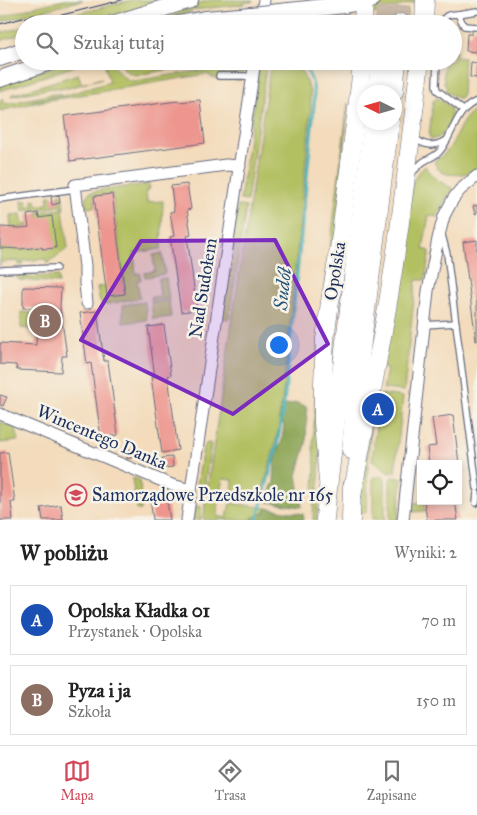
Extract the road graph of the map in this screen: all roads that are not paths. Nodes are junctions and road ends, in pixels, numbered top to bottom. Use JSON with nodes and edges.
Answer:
{"nodes":[{"id":1,"x":190,"y":0,"type":"edge"},
{"id":2,"x":264,"y":0,"type":"edge"},
{"id":3,"x":425,"y":0,"type":"edge"},
{"id":4,"x":366,"y":1,"type":"edge"},
{"id":5,"x":477,"y":11,"type":"edge"},
{"id":6,"x":458,"y":14,"type":"joint"},
{"id":7,"x":141,"y":15,"type":"edge"},
{"id":8,"x":258,"y":15,"type":"edge"},
{"id":9,"x":277,"y":15,"type":"edge"},
{"id":10,"x":364,"y":15,"type":"edge"},
{"id":11,"x":424,"y":15,"type":"edge"},
{"id":12,"x":447,"y":15,"type":"edge"},
{"id":13,"x":462,"y":22,"type":"edge"},
{"id":14,"x":477,"y":27,"type":"edge"},
{"id":15,"x":15,"y":53,"type":"edge"},
{"id":16,"x":0,"y":58,"type":"edge"},
{"id":17,"x":26,"y":70,"type":"edge"},
{"id":18,"x":254,"y":70,"type":"edge"},
{"id":19,"x":361,"y":70,"type":"edge"},
{"id":20,"x":379,"y":70,"type":"edge"},
{"id":21,"x":396,"y":70,"type":"edge"},
{"id":22,"x":419,"y":70,"type":"edge"},
{"id":23,"x":437,"y":70,"type":"edge"},
{"id":24,"x":219,"y":76,"type":"dead end"},
{"id":25,"x":253,"y":77,"type":"junction"},
{"id":26,"x":0,"y":79,"type":"edge"},
{"id":27,"x":378,"y":85,"type":"edge"},
{"id":28,"x":395,"y":85,"type":"edge"},
{"id":29,"x":477,"y":100,"type":"edge"},
{"id":30,"x":463,"y":110,"type":"junction"},
{"id":31,"x":372,"y":130,"type":"edge"},
{"id":32,"x":389,"y":130,"type":"edge"},
{"id":33,"x":412,"y":130,"type":"junction"},
{"id":34,"x":447,"y":140,"type":"junction"},
{"id":35,"x":240,"y":166,"type":"junction"},
{"id":36,"x":477,"y":176,"type":"edge"},
{"id":37,"x":75,"y":189,"type":"junction"},
{"id":38,"x":403,"y":194,"type":"junction"},
{"id":39,"x":0,"y":199,"type":"edge"},
{"id":40,"x":440,"y":229,"type":"junction"},
{"id":41,"x":56,"y":268,"type":"dead end"},
{"id":42,"x":0,"y":270,"type":"edge"},
{"id":43,"x":86,"y":303,"type":"dead end"},
{"id":44,"x":456,"y":323,"type":"junction"},
{"id":45,"x":424,"y":325,"type":"junction"},
{"id":46,"x":0,"y":414,"type":"edge"},
{"id":47,"x":328,"y":481,"type":"junction"},
{"id":48,"x":477,"y":488,"type":"edge"},
{"id":49,"x":191,"y":490,"type":"junction"},
{"id":50,"x":477,"y":493,"type":"edge"},
{"id":51,"x":352,"y":497,"type":"junction"},
{"id":52,"x":476,"y":503,"type":"dead end"},
{"id":53,"x":187,"y":520,"type":"edge"},
{"id":54,"x":325,"y":520,"type":"edge"},
{"id":55,"x":351,"y":520,"type":"edge"},
{"id":56,"x":403,"y":520,"type":"edge"}],
"edges":[{"from":1,"to":7,"type":"main road"},
{"from":2,"to":8,"type":"street"},
{"from":3,"to":11,"type":"main road"},
{"from":4,"to":9,"type":"main road","bridge":true},
{"from":4,"to":10,"type":"main road"},
{"from":5,"to":6,"type":"lane"},
{"from":6,"to":12,"type":"lane"},
{"from":13,"to":14,"type":"lane"},
{"from":15,"to":16,"type":"main road"},
{"from":17,"to":26,"type":"main road"},
{"from":18,"to":25,"type":"street","name":"Nad Sudołem"},
{"from":19,"to":47,"type":"main road","name":"Opolska"},
{"from":20,"to":27,"type":"main road"},
{"from":21,"to":28,"type":"main road"},
{"from":22,"to":33,"type":"main road"},
{"from":23,"to":30,"type":"lane"},
{"from":24,"to":25,"type":"lane"},
{"from":25,"to":35,"type":"street","name":"Nad Sudołem"},
{"from":29,"to":30,"type":"lane"},
{"from":30,"to":34,"type":"lane"},
{"from":31,"to":47,"type":"main road","name":"Opolska"},
{"from":32,"to":51,"type":"main road","name":"Opolska"},
{"from":33,"to":34,"type":"lane"},
{"from":33,"to":38,"type":"main road"},
{"from":34,"to":38,"type":"lane"},
{"from":35,"to":37,"type":"street"},
{"from":35,"to":49,"type":"street","name":"Nad Sudołem"},
{"from":36,"to":40,"type":"street"},
{"from":37,"to":39,"type":"lane"},
{"from":37,"to":43,"type":"street"},
{"from":38,"to":51,"type":"main road"},
{"from":40,"to":44,"type":"lane"},
{"from":40,"to":45,"type":"street"},
{"from":41,"to":42,"type":"lane"},
{"from":44,"to":45,"type":"lane"},
{"from":44,"to":48,"type":"lane"},
{"from":45,"to":56,"type":"street"},
{"from":46,"to":49,"type":"street","name":"Wincentego Danka"},
{"from":47,"to":54,"type":"main road","name":"Opolska"},
{"from":49,"to":53,"type":"street","name":"Nad Sudołem"},
{"from":50,"to":52,"type":"lane"},
{"from":51,"to":55,"type":"main road","name":"Opolska"}]}
